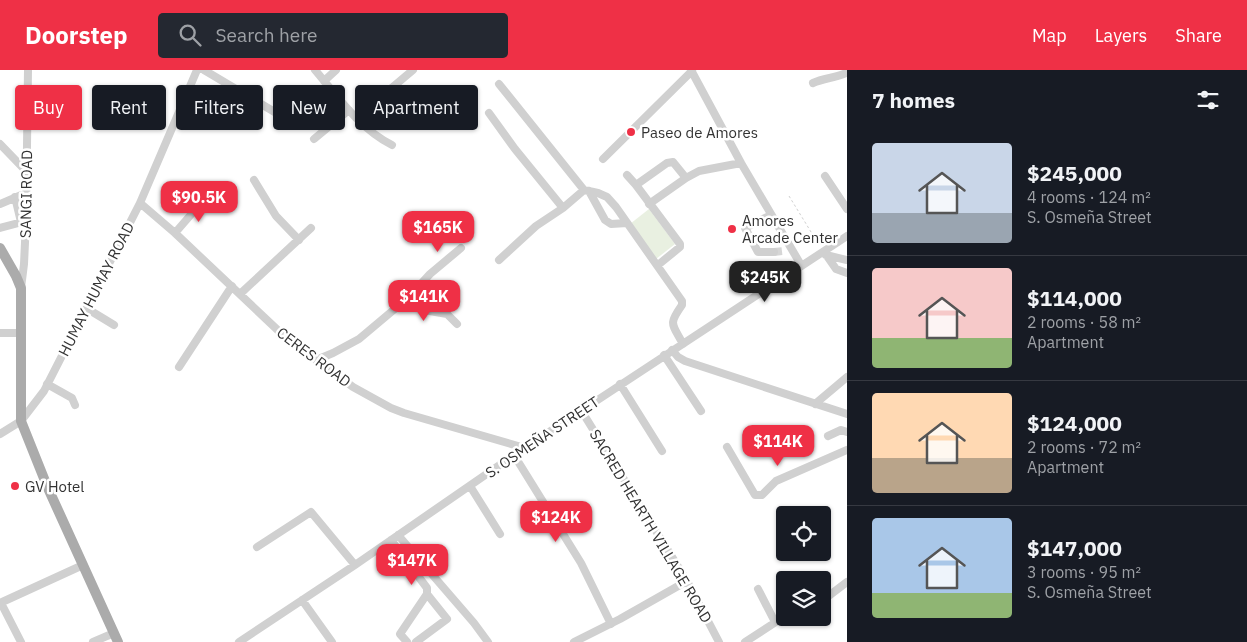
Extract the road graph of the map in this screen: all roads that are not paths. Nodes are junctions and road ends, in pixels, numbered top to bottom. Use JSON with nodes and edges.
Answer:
{"nodes":[{"id":1,"x":28,"y":70,"type":"edge"},
{"id":2,"x":197,"y":70,"type":"edge"},
{"id":3,"x":204,"y":70,"type":"edge"},
{"id":4,"x":314,"y":70,"type":"edge"},
{"id":5,"x":336,"y":70,"type":"edge"},
{"id":6,"x":414,"y":70,"type":"edge"},
{"id":7,"x":691,"y":70,"type":"edge"},
{"id":8,"x":846,"y":73,"type":"edge"},
{"id":9,"x":324,"y":81,"type":"junction"},
{"id":10,"x":813,"y":82,"type":"dead end"},
{"id":11,"x":498,"y":84,"type":"dead end"},
{"id":12,"x":396,"y":85,"type":"edge"},
{"id":13,"x":349,"y":110,"type":"junction"},
{"id":14,"x":273,"y":111,"type":"edge"},
{"id":15,"x":489,"y":113,"type":"dead end"},
{"id":16,"x":355,"y":117,"type":"edge"},
{"id":17,"x":369,"y":130,"type":"edge"},
{"id":18,"x":314,"y":139,"type":"dead end"},
{"id":19,"x":0,"y":144,"type":"edge"},
{"id":20,"x":392,"y":145,"type":"dead end"},
{"id":21,"x":604,"y":159,"type":"dead end"},
{"id":22,"x":741,"y":162,"type":"junction"},
{"id":23,"x":26,"y":171,"type":"junction"},
{"id":24,"x":627,"y":175,"type":"dead end"},
{"id":25,"x":825,"y":176,"type":"dead end"},
{"id":26,"x":686,"y":178,"type":"junction"},
{"id":27,"x":254,"y":180,"type":"dead end"},
{"id":28,"x":636,"y":185,"type":"junction"},
{"id":29,"x":587,"y":190,"type":"junction"},
{"id":30,"x":26,"y":193,"type":"junction"},
{"id":31,"x":15,"y":198,"type":"junction"},
{"id":32,"x":140,"y":203,"type":"junction"},
{"id":33,"x":201,"y":203,"type":"dead end"},
{"id":34,"x":0,"y":204,"type":"edge"},
{"id":35,"x":650,"y":204,"type":"junction"},
{"id":36,"x":563,"y":208,"type":"junction"},
{"id":37,"x":847,"y":209,"type":"edge"},
{"id":38,"x":771,"y":214,"type":"junction"},
{"id":39,"x":23,"y":222,"type":"junction"},
{"id":40,"x":627,"y":223,"type":"junction"},
{"id":41,"x":0,"y":228,"type":"edge"},
{"id":42,"x":311,"y":228,"type":"dead end"},
{"id":43,"x":175,"y":233,"type":"junction"},
{"id":44,"x":847,"y":236,"type":"edge"},
{"id":45,"x":299,"y":240,"type":"junction"},
{"id":46,"x":0,"y":248,"type":"edge"},
{"id":47,"x":461,"y":248,"type":"dead end"},
{"id":48,"x":774,"y":252,"type":"tunnel mouth"},
{"id":49,"x":825,"y":254,"type":"junction"},
{"id":50,"x":498,"y":260,"type":"dead end"},
{"id":51,"x":847,"y":260,"type":"edge"},
{"id":52,"x":658,"y":265,"type":"junction"},
{"id":53,"x":801,"y":265,"type":"junction"},
{"id":54,"x":847,"y":273,"type":"edge"},
{"id":55,"x":232,"y":286,"type":"junction"},
{"id":56,"x":21,"y":288,"type":"junction"},
{"id":57,"x":240,"y":294,"type":"junction"},
{"id":58,"x":409,"y":296,"type":"junction"},
{"id":59,"x":86,"y":308,"type":"junction"},
{"id":60,"x":457,"y":324,"type":"dead end"},
{"id":61,"x":114,"y":325,"type":"dead end"},
{"id":62,"x":0,"y":333,"type":"edge"},
{"id":63,"x":22,"y":333,"type":"junction"},
{"id":64,"x":683,"y":344,"type":"junction"},
{"id":65,"x":672,"y":350,"type":"junction"},
{"id":66,"x":664,"y":356,"type":"junction"},
{"id":67,"x":316,"y":360,"type":"junction"},
{"id":68,"x":179,"y":367,"type":"dead end"},
{"id":69,"x":847,"y":376,"type":"edge"},
{"id":70,"x":47,"y":384,"type":"junction"},
{"id":71,"x":620,"y":384,"type":"junction"},
{"id":72,"x":75,"y":404,"type":"dead end"},
{"id":73,"x":815,"y":404,"type":"junction"},
{"id":74,"x":581,"y":410,"type":"junction"},
{"id":75,"x":701,"y":411,"type":"dead end"},
{"id":76,"x":847,"y":414,"type":"edge"},
{"id":77,"x":21,"y":421,"type":"junction"},
{"id":78,"x":847,"y":432,"type":"edge"},
{"id":79,"x":0,"y":434,"type":"edge"},
{"id":80,"x":828,"y":436,"type":"dead end"},
{"id":81,"x":727,"y":447,"type":"dead end"},
{"id":82,"x":525,"y":448,"type":"junction"},
{"id":83,"x":847,"y":450,"type":"edge"},
{"id":84,"x":662,"y":451,"type":"dead end"},
{"id":85,"x":514,"y":455,"type":"junction"},
{"id":86,"x":470,"y":486,"type":"junction"},
{"id":87,"x":500,"y":534,"type":"dead end"},
{"id":88,"x":398,"y":535,"type":"junction"},
{"id":89,"x":391,"y":540,"type":"junction"},
{"id":90,"x":256,"y":547,"type":"dead end"},
{"id":91,"x":83,"y":565,"type":"junction"},
{"id":92,"x":355,"y":565,"type":"junction"},
{"id":93,"x":687,"y":581,"type":"junction"},
{"id":94,"x":847,"y":582,"type":"edge"},
{"id":95,"x":758,"y":589,"type":"dead end"},
{"id":96,"x":426,"y":594,"type":"junction"},
{"id":97,"x":831,"y":594,"type":"edge"},
{"id":98,"x":302,"y":600,"type":"junction"},
{"id":99,"x":0,"y":603,"type":"edge"},
{"id":100,"x":775,"y":622,"type":"joint"},
{"id":101,"x":611,"y":624,"type":"junction"},
{"id":102,"x":251,"y":634,"type":"junction"},
{"id":103,"x":116,"y":638,"type":"edge"},
{"id":104,"x":21,"y":642,"type":"edge"},
{"id":105,"x":93,"y":642,"type":"edge"},
{"id":106,"x":239,"y":642,"type":"edge"},
{"id":107,"x":256,"y":642,"type":"edge"},
{"id":108,"x":332,"y":642,"type":"edge"},
{"id":109,"x":407,"y":642,"type":"edge"},
{"id":110,"x":416,"y":642,"type":"edge"},
{"id":111,"x":488,"y":642,"type":"edge"},
{"id":112,"x":574,"y":642,"type":"edge"},
{"id":113,"x":719,"y":642,"type":"edge"},
{"id":114,"x":745,"y":642,"type":"edge"}],
"edges":[{"from":1,"to":23,"type":"street","name":"SANGI ROAD"},
{"from":2,"to":32,"type":"street","name":"HUMAY HUMAY ROAD"},
{"from":3,"to":14,"type":"street"},
{"from":4,"to":9,"type":"street"},
{"from":5,"to":9,"type":"street"},
{"from":6,"to":12,"type":"street"},
{"from":7,"to":21,"type":"street"},
{"from":7,"to":22,"type":"street"},
{"from":8,"to":10,"type":"street"},
{"from":9,"to":13,"type":"street"},
{"from":11,"to":29,"type":"street"},
{"from":13,"to":16,"type":"street"},
{"from":13,"to":18,"type":"street"},
{"from":15,"to":36,"type":"street"},
{"from":17,"to":20,"type":"street"},
{"from":19,"to":23,"type":"street"},
{"from":22,"to":26,"type":"street"},
{"from":22,"to":38,"type":"street"},
{"from":23,"to":30,"type":"street","name":"SANGI ROAD"},
{"from":24,"to":28,"type":"street"},
{"from":25,"to":37,"type":"street"},
{"from":26,"to":28,"type":"street"},
{"from":26,"to":35,"type":"street"},
{"from":27,"to":45,"type":"street"},
{"from":28,"to":35,"type":"street"},
{"from":29,"to":36,"type":"street"},
{"from":29,"to":40,"type":"street"},
{"from":29,"to":40,"type":"street"},
{"from":30,"to":31,"type":"street"},
{"from":30,"to":39,"type":"street","name":"SANGI ROAD"},
{"from":31,"to":34,"type":"street"},
{"from":31,"to":39,"type":"street"},
{"from":32,"to":43,"type":"street","name":"CERES ROAD"},
{"from":32,"to":59,"type":"street","name":"HUMAY HUMAY ROAD"},
{"from":33,"to":43,"type":"street"},
{"from":35,"to":52,"type":"street"},
{"from":36,"to":50,"type":"street"},
{"from":38,"to":48,"type":"street"},
{"from":38,"to":53,"type":"street"},
{"from":39,"to":41,"type":"street"},
{"from":39,"to":56,"type":"street","name":"SANGI ROAD"},
{"from":40,"to":52,"type":"street"},
{"from":42,"to":45,"type":"street"},
{"from":43,"to":55,"type":"street","name":"CERES ROAD"},
{"from":44,"to":49,"type":"street","name":"S. OSMEÑA STREET"},
{"from":45,"to":57,"type":"street"},
{"from":46,"to":56,"type":"main road"},
{"from":47,"to":58,"type":"street"},
{"from":49,"to":51,"type":"street"},
{"from":49,"to":53,"type":"street","name":"S. OSMEÑA STREET"},
{"from":49,"to":54,"type":"street"},
{"from":52,"to":64,"type":"street"},
{"from":53,"to":64,"type":"street","name":"S. OSMEÑA STREET"},
{"from":55,"to":57,"type":"street","name":"CERES ROAD"},
{"from":55,"to":68,"type":"street"},
{"from":56,"to":63,"type":"main road"},
{"from":57,"to":67,"type":"street","name":"CERES ROAD"},
{"from":58,"to":60,"type":"street"},
{"from":58,"to":67,"type":"street"},
{"from":59,"to":61,"type":"street"},
{"from":59,"to":70,"type":"street","name":"HUMAY HUMAY ROAD"},
{"from":62,"to":63,"type":"street"},
{"from":63,"to":77,"type":"main road"},
{"from":64,"to":65,"type":"street","name":"S. OSMEÑA STREET"},
{"from":65,"to":66,"type":"street","name":"S. OSMEÑA STREET"},
{"from":65,"to":73,"type":"street"},
{"from":66,"to":71,"type":"street","name":"S. OSMEÑA STREET"},
{"from":66,"to":75,"type":"street"},
{"from":67,"to":82,"type":"street","name":"CERES ROAD"},
{"from":69,"to":73,"type":"street"},
{"from":70,"to":72,"type":"street"},
{"from":70,"to":77,"type":"street","name":"HUMAY HUMAY ROAD"},
{"from":71,"to":74,"type":"street","name":"S. OSMEÑA STREET"},
{"from":71,"to":84,"type":"street"},
{"from":73,"to":76,"type":"street"},
{"from":74,"to":82,"type":"street","name":"S. OSMEÑA STREET"},
{"from":74,"to":93,"type":"street","name":"SACRED HEARTH VILLAGE ROAD"},
{"from":77,"to":79,"type":"street","name":"HUMAY HUMAY ROAD"},
{"from":77,"to":91,"type":"main road"},
{"from":78,"to":80,"type":"street"},
{"from":81,"to":83,"type":"street"},
{"from":82,"to":85,"type":"street","name":"S. OSMEÑA STREET"},
{"from":85,"to":86,"type":"street","name":"S. OSMEÑA STREET"},
{"from":85,"to":101,"type":"street"},
{"from":86,"to":87,"type":"street"},
{"from":86,"to":88,"type":"street","name":"S. OSMEÑA STREET"},
{"from":88,"to":89,"type":"street","name":"S. OSMEÑA STREET"},
{"from":88,"to":111,"type":"street"},
{"from":89,"to":92,"type":"street","name":"S. OSMEÑA STREET"},
{"from":89,"to":96,"type":"street"},
{"from":90,"to":92,"type":"street"},
{"from":91,"to":99,"type":"street"},
{"from":91,"to":103,"type":"main road"},
{"from":92,"to":98,"type":"street","name":"S. OSMEÑA STREET"},
{"from":93,"to":101,"type":"street"},
{"from":93,"to":113,"type":"street","name":"SACRED HEARTH VILLAGE ROAD"},
{"from":94,"to":97,"type":"street"},
{"from":95,"to":100,"type":"street"},
{"from":96,"to":109,"type":"street"},
{"from":96,"to":110,"type":"street"},
{"from":98,"to":102,"type":"street","name":"S. OSMEÑA STREET"},
{"from":98,"to":108,"type":"street"},
{"from":99,"to":104,"type":"street"},
{"from":100,"to":114,"type":"street"},
{"from":101,"to":112,"type":"street"},
{"from":102,"to":106,"type":"street","name":"S. OSMEÑA STREET"},
{"from":102,"to":107,"type":"street"},
{"from":103,"to":105,"type":"street"}]}
